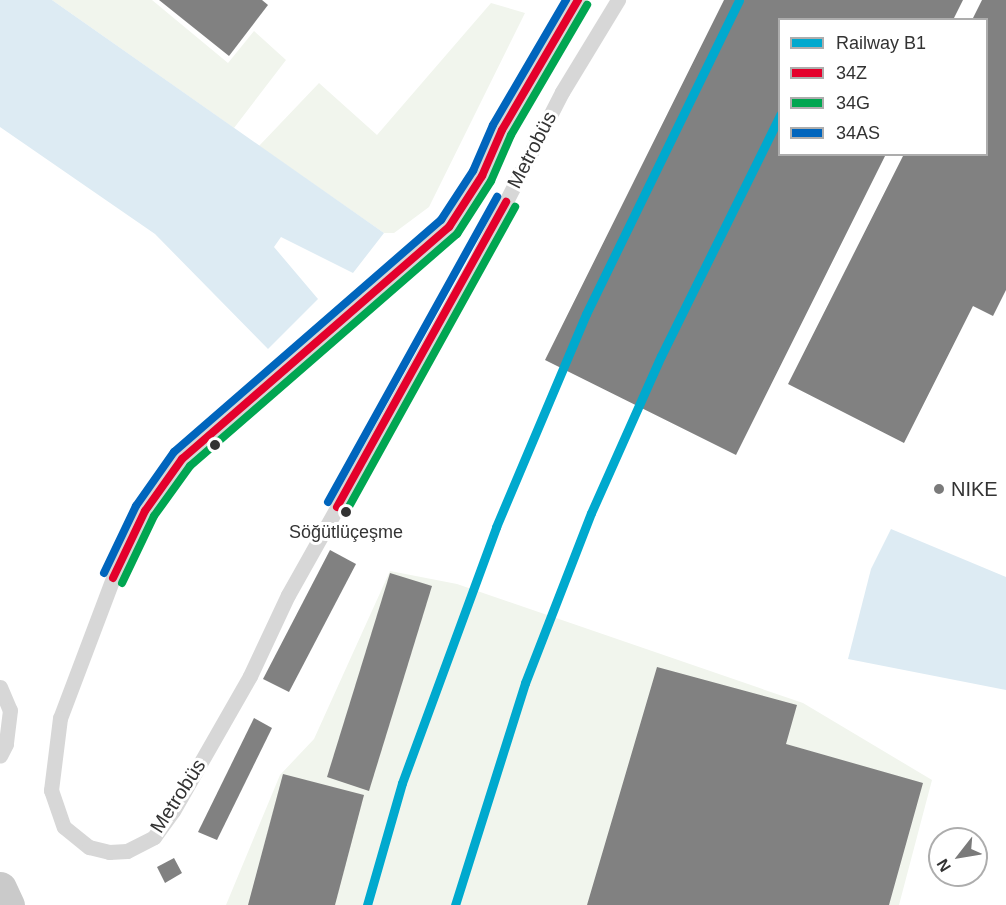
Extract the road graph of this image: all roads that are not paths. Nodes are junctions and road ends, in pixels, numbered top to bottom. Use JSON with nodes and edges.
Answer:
{"nodes":[{"id":1,"x":578,"y":0,"type":"edge"},
{"id":2,"x":618,"y":0,"type":"edge"},
{"id":3,"x":0,"y":687,"type":"edge"},
{"id":4,"x":0,"y":756,"type":"edge"},
{"id":5,"x":0,"y":888,"type":"edge"},
{"id":6,"x":8,"y":905,"type":"edge"}],
"edges":[{"from":1,"to":2,"type":"lane","name":"Metrobüs"},
{"from":3,"to":4,"type":"lane"},
{"from":5,"to":6,"type":"main road"}]}
